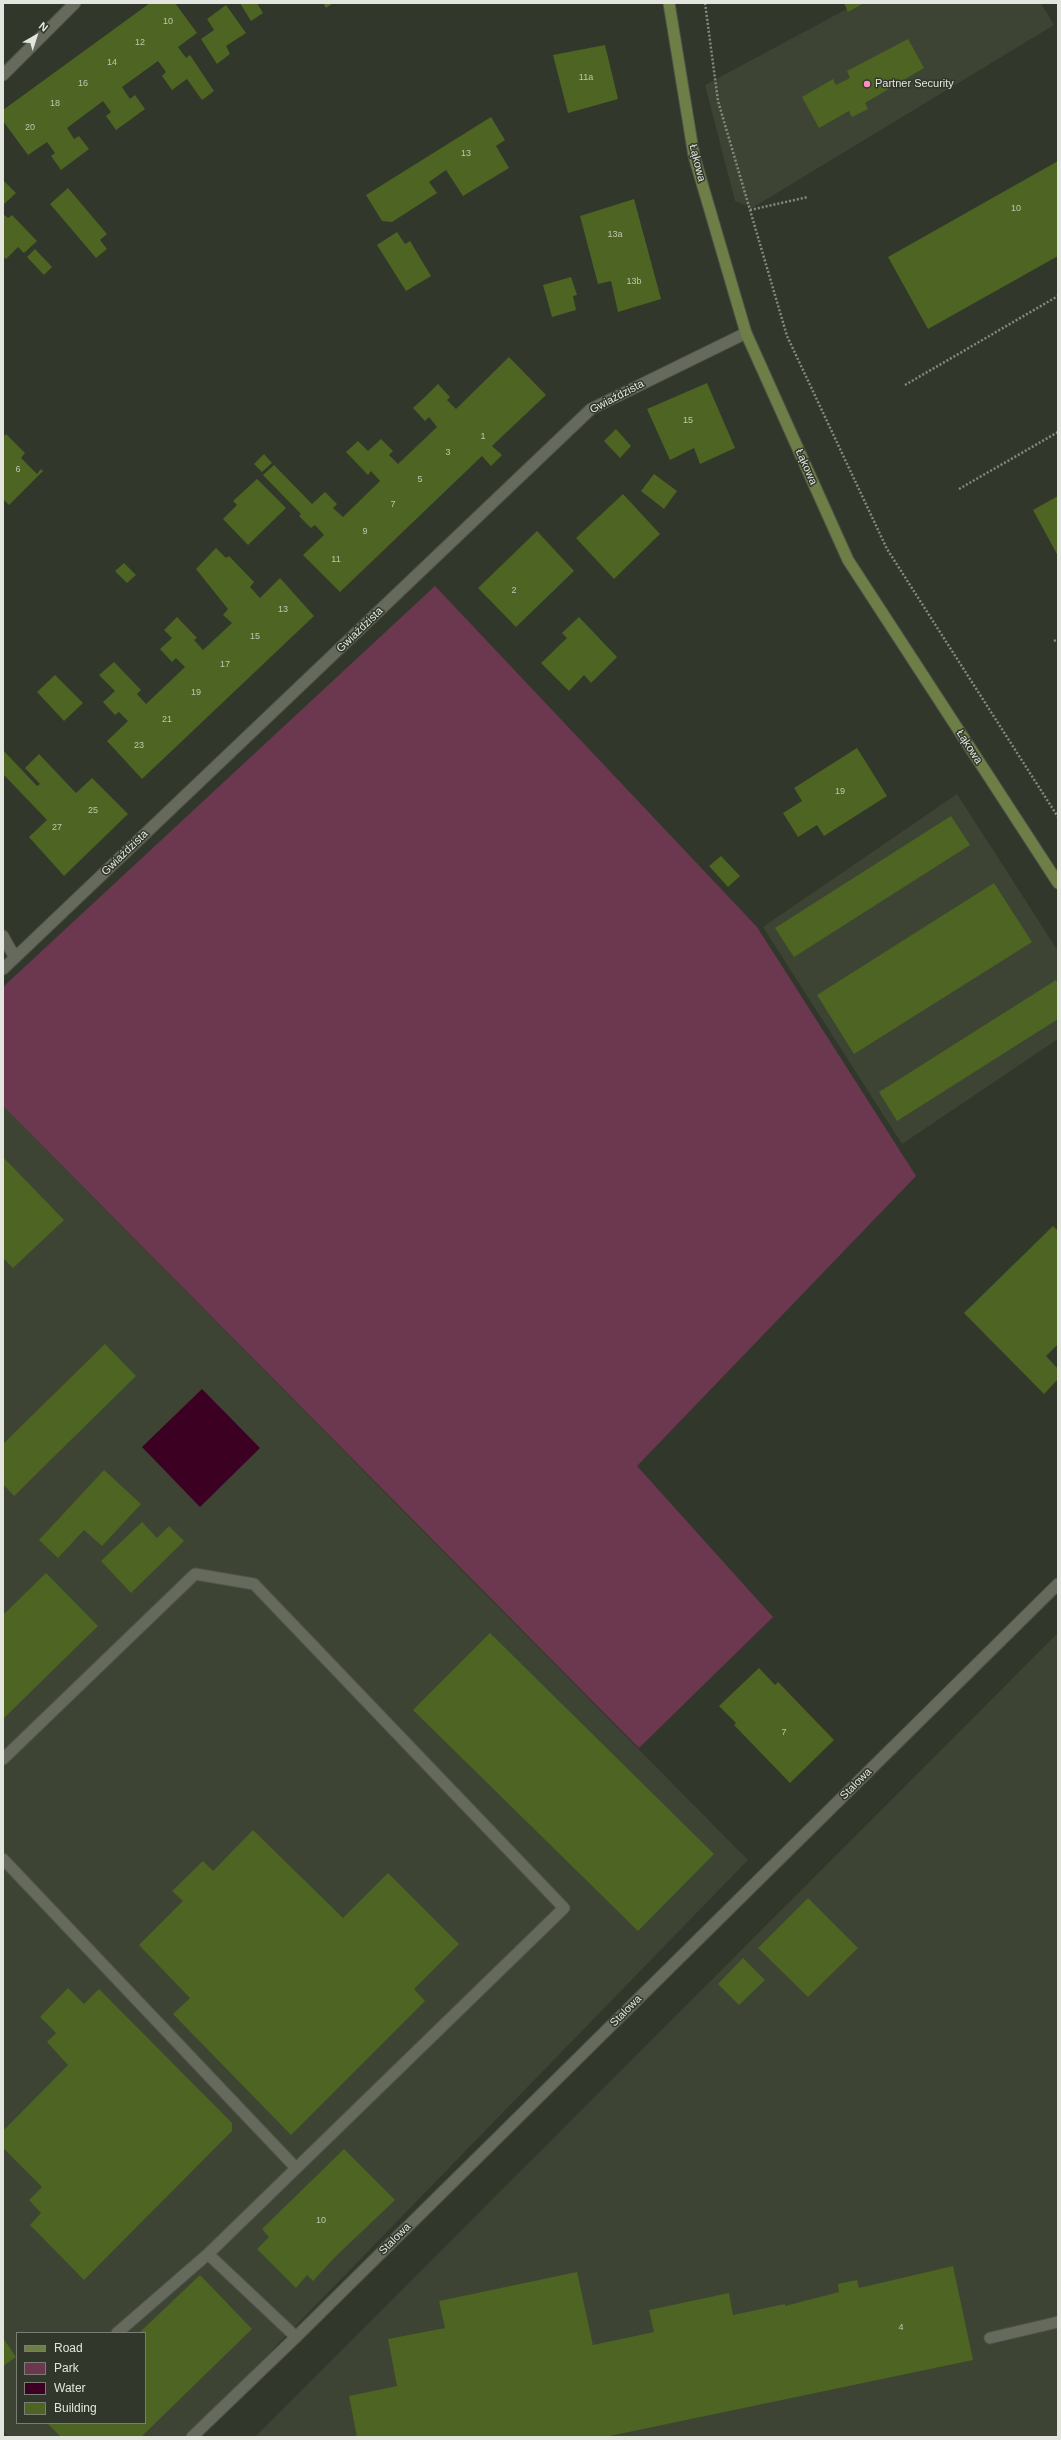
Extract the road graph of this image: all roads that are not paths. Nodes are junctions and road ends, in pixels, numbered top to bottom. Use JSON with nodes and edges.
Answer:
{"nodes":[{"id":1,"x":75,"y":3,"type":"edge"},
{"id":2,"x":669,"y":3,"type":"edge"},
{"id":3,"x":3,"y":75,"type":"edge"},
{"id":4,"x":746,"y":333,"type":"junction"},
{"id":5,"x":1058,"y":882,"type":"edge"},
{"id":6,"x":3,"y":936,"type":"edge"},
{"id":7,"x":15,"y":958,"type":"junction"},
{"id":8,"x":3,"y":969,"type":"edge"},
{"id":9,"x":1058,"y":1584,"type":"edge"},
{"id":10,"x":3,"y":1759,"type":"edge"},
{"id":11,"x":3,"y":1859,"type":"edge"},
{"id":12,"x":296,"y":2168,"type":"junction"},
{"id":13,"x":208,"y":2254,"type":"junction"},
{"id":14,"x":1058,"y":2322,"type":"edge"},
{"id":15,"x":118,"y":2332,"type":"edge"},
{"id":16,"x":296,"y":2337,"type":"junction"},
{"id":17,"x":990,"y":2338,"type":"dead end"},
{"id":18,"x":192,"y":2437,"type":"edge"}],
"edges":[{"from":1,"to":3,"type":"street"},
{"from":2,"to":4,"type":"main road","name":"Łąkowa"},
{"from":4,"to":5,"type":"main road","name":"Łąkowa"},
{"from":4,"to":7,"type":"street","name":"Gwiaździsta"},
{"from":6,"to":7,"type":"street"},
{"from":7,"to":8,"type":"street","name":"Gwiaździsta"},
{"from":9,"to":16,"type":"street","name":"Stalowa"},
{"from":10,"to":12,"type":"street"},
{"from":11,"to":12,"type":"street"},
{"from":12,"to":13,"type":"street"},
{"from":13,"to":15,"type":"street"},
{"from":13,"to":16,"type":"street"},
{"from":14,"to":17,"type":"street"},
{"from":16,"to":18,"type":"street","name":"Stalowa"}]}
